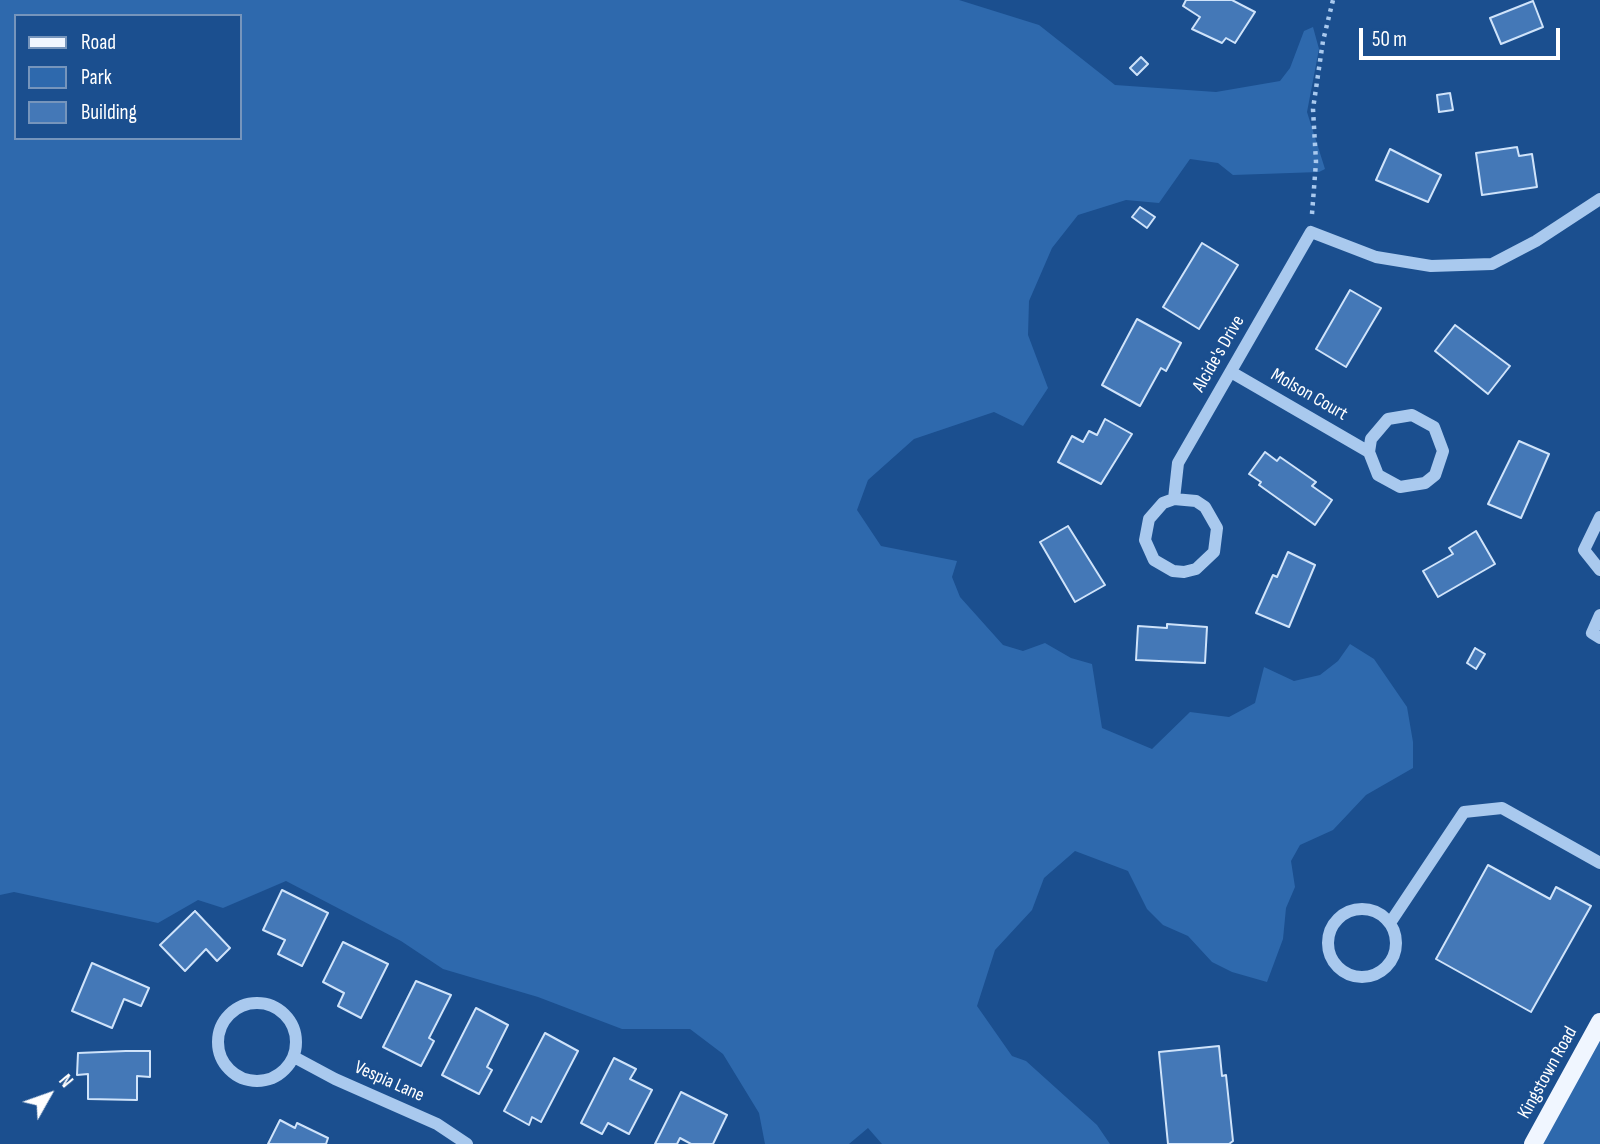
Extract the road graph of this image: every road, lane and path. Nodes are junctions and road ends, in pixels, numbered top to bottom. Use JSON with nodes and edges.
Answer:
{"nodes":[{"id":1,"x":1333,"y":0,"type":"edge"},
{"id":2,"x":1600,"y":199,"type":"edge"},
{"id":3,"x":1311,"y":232,"type":"junction"},
{"id":4,"x":1231,"y":372,"type":"junction"},
{"id":5,"x":1369,"y":452,"type":"junction"},
{"id":6,"x":1174,"y":499,"type":"junction"},
{"id":7,"x":1600,"y":517,"type":"edge"},
{"id":8,"x":1600,"y":570,"type":"edge"},
{"id":9,"x":1600,"y":615,"type":"edge"},
{"id":10,"x":1600,"y":638,"type":"edge"},
{"id":11,"x":1600,"y":863,"type":"edge"},
{"id":12,"x":1390,"y":923,"type":"junction"},
{"id":13,"x":1600,"y":1022,"type":"edge"},
{"id":14,"x":294,"y":1057,"type":"junction"},
{"id":15,"x":467,"y":1144,"type":"edge"},
{"id":16,"x":1534,"y":1144,"type":"edge"}],
"edges":[{"from":1,"to":3,"type":"path"},
{"from":2,"to":3,"type":"street"},
{"from":3,"to":4,"type":"street","name":"Alcide's Drive"},
{"from":4,"to":5,"type":"street","name":"Molson Court"},
{"from":4,"to":6,"type":"street","name":"Alcide's Drive"},
{"from":5,"to":5,"type":"street","name":"Molson Court"},
{"from":6,"to":6,"type":"street"},
{"from":7,"to":8,"type":"street"},
{"from":9,"to":10,"type":"street"},
{"from":11,"to":12,"type":"street"},
{"from":12,"to":12,"type":"street"},
{"from":13,"to":16,"type":"main road","name":"Kingstown Road"},
{"from":14,"to":14,"type":"street"},
{"from":14,"to":15,"type":"street","name":"Vespia Lane"}]}
